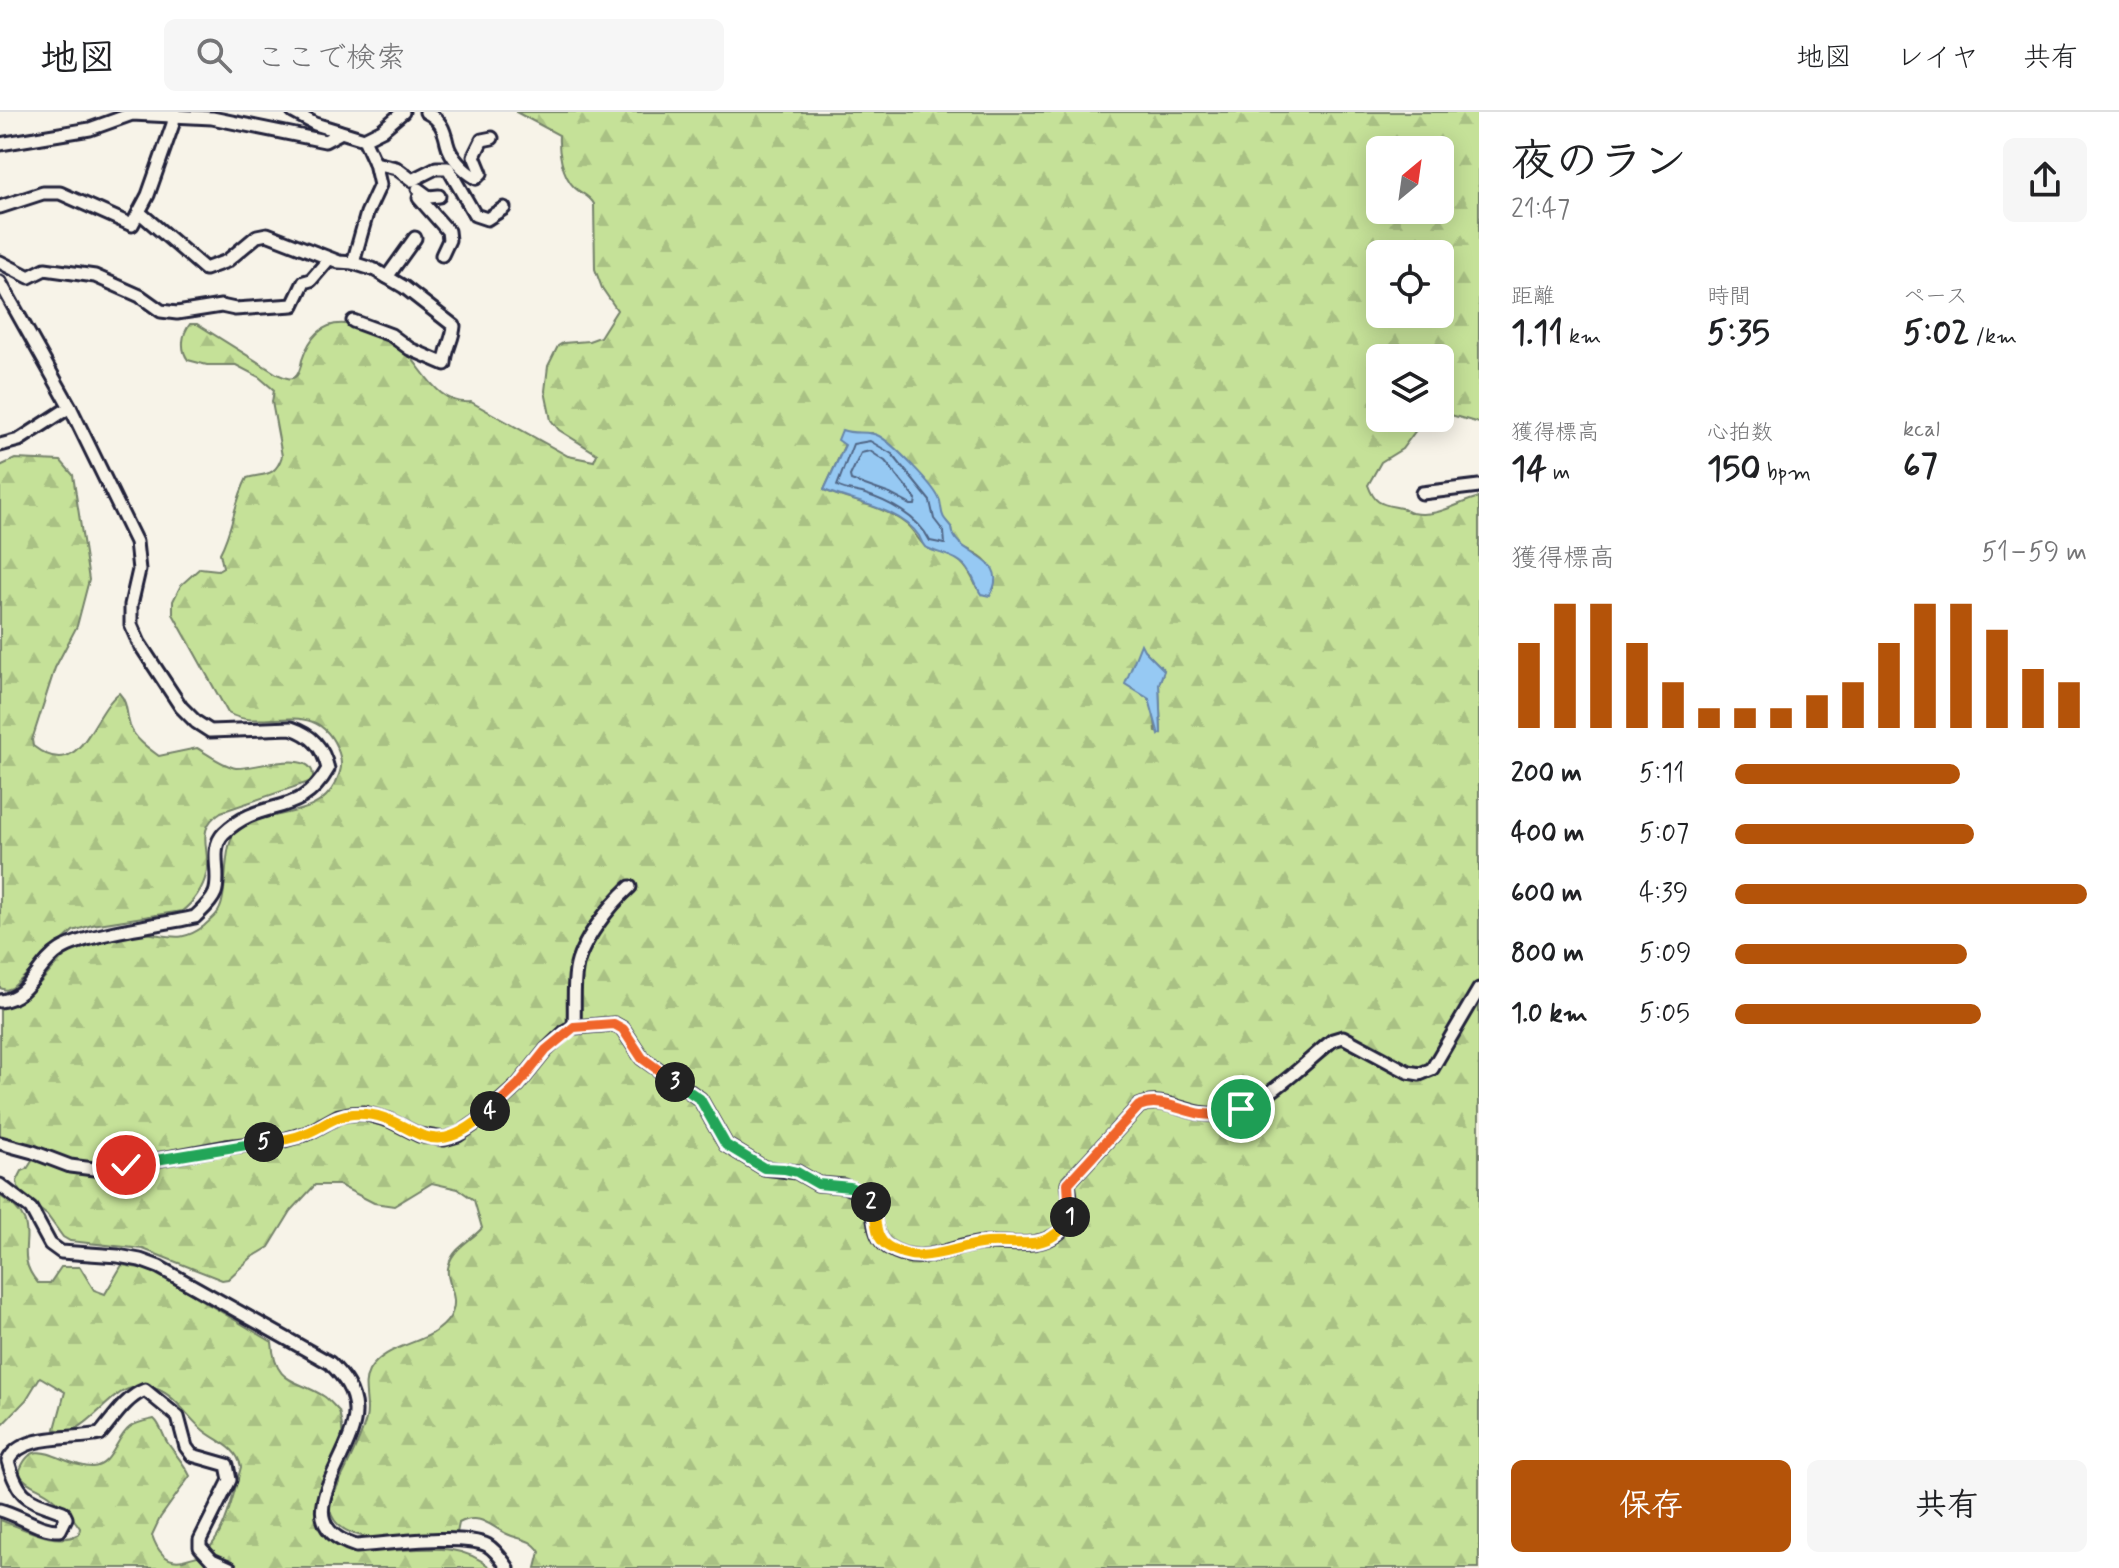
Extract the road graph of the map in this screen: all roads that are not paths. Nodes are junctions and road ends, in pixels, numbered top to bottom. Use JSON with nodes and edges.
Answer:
{"nodes":[{"id":1,"x":403,"y":112,"type":"edge"},
{"id":2,"x":426,"y":112,"type":"edge"},
{"id":3,"x":174,"y":113,"type":"edge"},
{"id":4,"x":295,"y":113,"type":"edge"},
{"id":5,"x":338,"y":131,"type":"junction"},
{"id":6,"x":287,"y":134,"type":"junction"},
{"id":7,"x":492,"y":138,"type":"dead end"},
{"id":8,"x":364,"y":139,"type":"junction"},
{"id":9,"x":0,"y":144,"type":"edge"},
{"id":10,"x":375,"y":163,"type":"junction"},
{"id":11,"x":453,"y":166,"type":"junction"},
{"id":12,"x":412,"y":180,"type":"junction"},
{"id":13,"x":422,"y":194,"type":"junction"},
{"id":14,"x":439,"y":196,"type":"dead end"},
{"id":15,"x":0,"y":207,"type":"edge"},
{"id":16,"x":504,"y":208,"type":"dead end"},
{"id":17,"x":139,"y":212,"type":"junction"},
{"id":18,"x":415,"y":238,"type":"dead end"},
{"id":19,"x":442,"y":255,"type":"dead end"},
{"id":20,"x":329,"y":259,"type":"junction"},
{"id":21,"x":0,"y":262,"type":"edge"},
{"id":22,"x":353,"y":263,"type":"junction"},
{"id":23,"x":387,"y":277,"type":"junction"},
{"id":24,"x":0,"y":282,"type":"edge"},
{"id":25,"x":353,"y":321,"type":"dead end"},
{"id":26,"x":70,"y":407,"type":"junction"},
{"id":27,"x":0,"y":445,"type":"edge"},
{"id":28,"x":1479,"y":486,"type":"edge"},
{"id":29,"x":1422,"y":493,"type":"dead end"},
{"id":30,"x":630,"y":887,"type":"dead end"},
{"id":31,"x":1479,"y":989,"type":"edge"},
{"id":32,"x":0,"y":1001,"type":"edge"},
{"id":33,"x":574,"y":1027,"type":"junction"},
{"id":34,"x":0,"y":1143,"type":"edge"},
{"id":35,"x":0,"y":1185,"type":"edge"},
{"id":36,"x":0,"y":1510,"type":"edge"},
{"id":37,"x":230,"y":1568,"type":"edge"},
{"id":38,"x":508,"y":1568,"type":"edge"}],
"edges":[{"from":1,"to":8,"type":"street"},
{"from":2,"to":11,"type":"street"},
{"from":3,"to":6,"type":"street"},
{"from":3,"to":9,"type":"street"},
{"from":3,"to":17,"type":"street"},
{"from":4,"to":5,"type":"street"},
{"from":4,"to":6,"type":"street"},
{"from":5,"to":6,"type":"street"},
{"from":5,"to":8,"type":"street"},
{"from":7,"to":11,"type":"street"},
{"from":8,"to":10,"type":"street"},
{"from":10,"to":12,"type":"street"},
{"from":10,"to":22,"type":"street"},
{"from":11,"to":12,"type":"street"},
{"from":11,"to":16,"type":"street"},
{"from":12,"to":13,"type":"street"},
{"from":13,"to":14,"type":"street"},
{"from":13,"to":19,"type":"street"},
{"from":15,"to":17,"type":"street"},
{"from":17,"to":20,"type":"street"},
{"from":18,"to":23,"type":"street"},
{"from":20,"to":21,"type":"street"},
{"from":20,"to":22,"type":"street"},
{"from":22,"to":23,"type":"street"},
{"from":23,"to":25,"type":"street"},
{"from":24,"to":26,"type":"street"},
{"from":26,"to":27,"type":"street"},
{"from":26,"to":32,"type":"street"},
{"from":28,"to":29,"type":"street"},
{"from":30,"to":33,"type":"street"},
{"from":31,"to":33,"type":"street"},
{"from":33,"to":34,"type":"street"},
{"from":35,"to":38,"type":"street"},
{"from":36,"to":37,"type":"street"}]}
